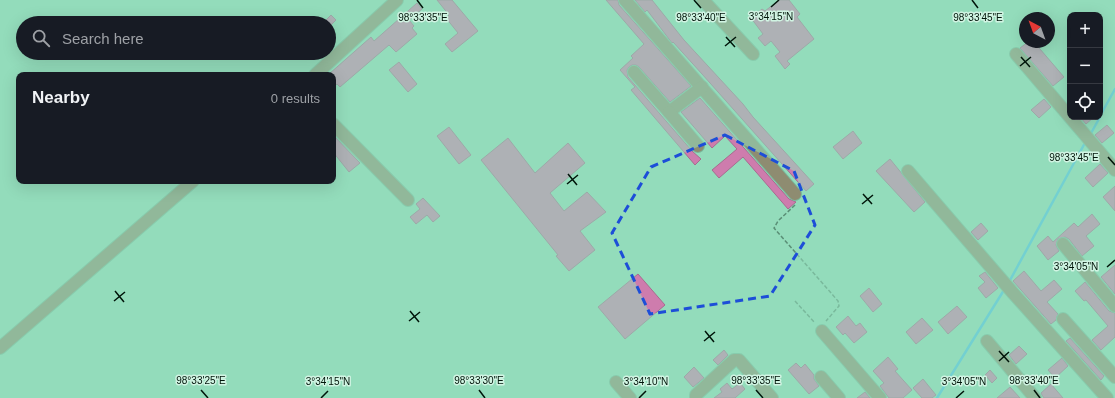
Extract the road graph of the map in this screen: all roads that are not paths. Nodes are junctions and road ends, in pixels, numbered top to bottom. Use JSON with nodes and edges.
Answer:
{"nodes":[{"id":1,"x":397,"y":0,"type":"edge"},
{"id":2,"x":625,"y":0,"type":"edge"},
{"id":3,"x":703,"y":0,"type":"edge"},
{"id":4,"x":753,"y":54,"type":"dead end"},
{"id":5,"x":1016,"y":54,"type":"dead end"},
{"id":6,"x":336,"y":56,"type":"edge"},
{"id":7,"x":331,"y":60,"type":"edge"},
{"id":8,"x":318,"y":72,"type":"edge"},
{"id":9,"x":634,"y":72,"type":"dead end"},
{"id":10,"x":702,"y":87,"type":"junction"},
{"id":11,"x":669,"y":112,"type":"junction"},
{"id":12,"x":336,"y":127,"type":"edge"},
{"id":13,"x":698,"y":146,"type":"dead end"},
{"id":14,"x":1115,"y":170,"type":"edge"},
{"id":15,"x":908,"y":171,"type":"dead end"},
{"id":16,"x":190,"y":184,"type":"edge"},
{"id":17,"x":795,"y":194,"type":"road end"},
{"id":18,"x":408,"y":200,"type":"dead end"},
{"id":19,"x":1063,"y":244,"type":"dead end"},
{"id":20,"x":1115,"y":306,"type":"edge"},
{"id":21,"x":1063,"y":318,"type":"dead end"},
{"id":22,"x":822,"y":331,"type":"road end"},
{"id":23,"x":986,"y":341,"type":"dead end"},
{"id":24,"x":0,"y":348,"type":"edge"},
{"id":25,"x":821,"y":377,"type":"dead end"},
{"id":26,"x":1115,"y":377,"type":"edge"},
{"id":27,"x":616,"y":382,"type":"dead end"},
{"id":28,"x":630,"y":398,"type":"edge"},
{"id":29,"x":696,"y":398,"type":"edge"},
{"id":30,"x":772,"y":398,"type":"edge"},
{"id":31,"x":839,"y":398,"type":"edge"},
{"id":32,"x":880,"y":398,"type":"edge"},
{"id":33,"x":1035,"y":398,"type":"edge"},
{"id":34,"x":1106,"y":398,"type":"edge"}],
"edges":[{"from":1,"to":6,"type":"street"},
{"from":2,"to":10,"type":"street"},
{"from":3,"to":4,"type":"street"},
{"from":5,"to":14,"type":"street"},
{"from":7,"to":8,"type":"street"},
{"from":9,"to":11,"type":"street"},
{"from":10,"to":11,"type":"street"},
{"from":10,"to":17,"type":"street"},
{"from":11,"to":13,"type":"street"},
{"from":12,"to":18,"type":"street"},
{"from":15,"to":34,"type":"street"},
{"from":16,"to":24,"type":"street"},
{"from":19,"to":20,"type":"street"},
{"from":21,"to":26,"type":"street"},
{"from":22,"to":32,"type":"street"},
{"from":23,"to":33,"type":"street"},
{"from":25,"to":31,"type":"street"},
{"from":27,"to":28,"type":"street"},
{"from":29,"to":30,"type":"street"}]}
